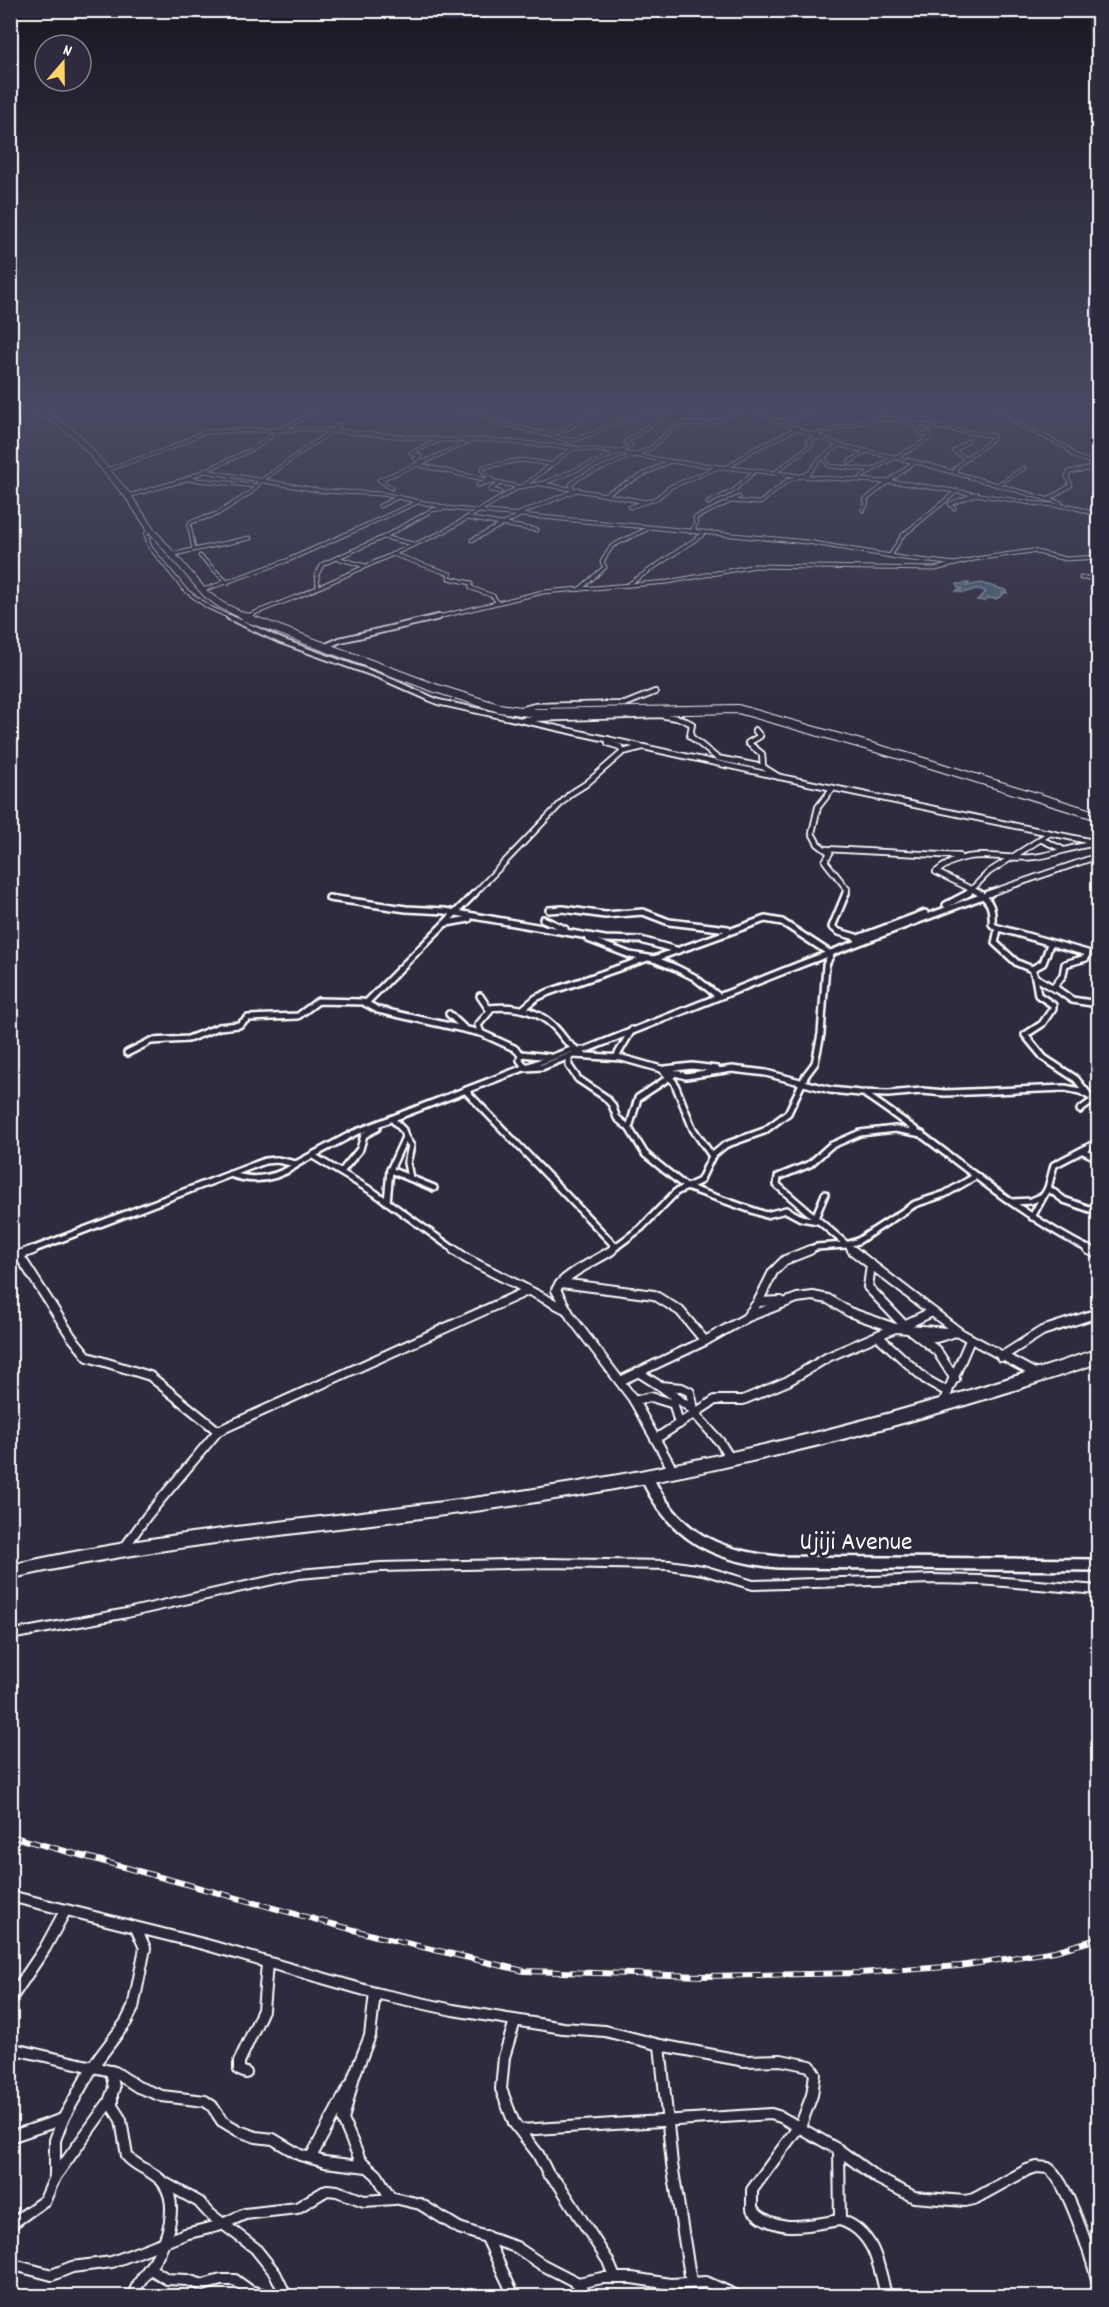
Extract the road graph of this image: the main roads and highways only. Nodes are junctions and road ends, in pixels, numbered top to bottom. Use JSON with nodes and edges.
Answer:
{"nodes":[{"id":1,"x":139,"y":512,"type":"edge"},
{"id":2,"x":1098,"y":816,"type":"edge"},
{"id":3,"x":1098,"y":1356,"type":"edge"},
{"id":4,"x":647,"y":1478,"type":"junction"},
{"id":5,"x":1098,"y":1565,"type":"edge"},
{"id":6,"x":10,"y":1572,"type":"edge"}],
"edges":[{"from":1,"to":2,"type":"main road"},
{"from":3,"to":4,"type":"main road"},
{"from":4,"to":5,"type":"main road","name":"Ujiji Avenue"},
{"from":4,"to":6,"type":"main road"}]}
